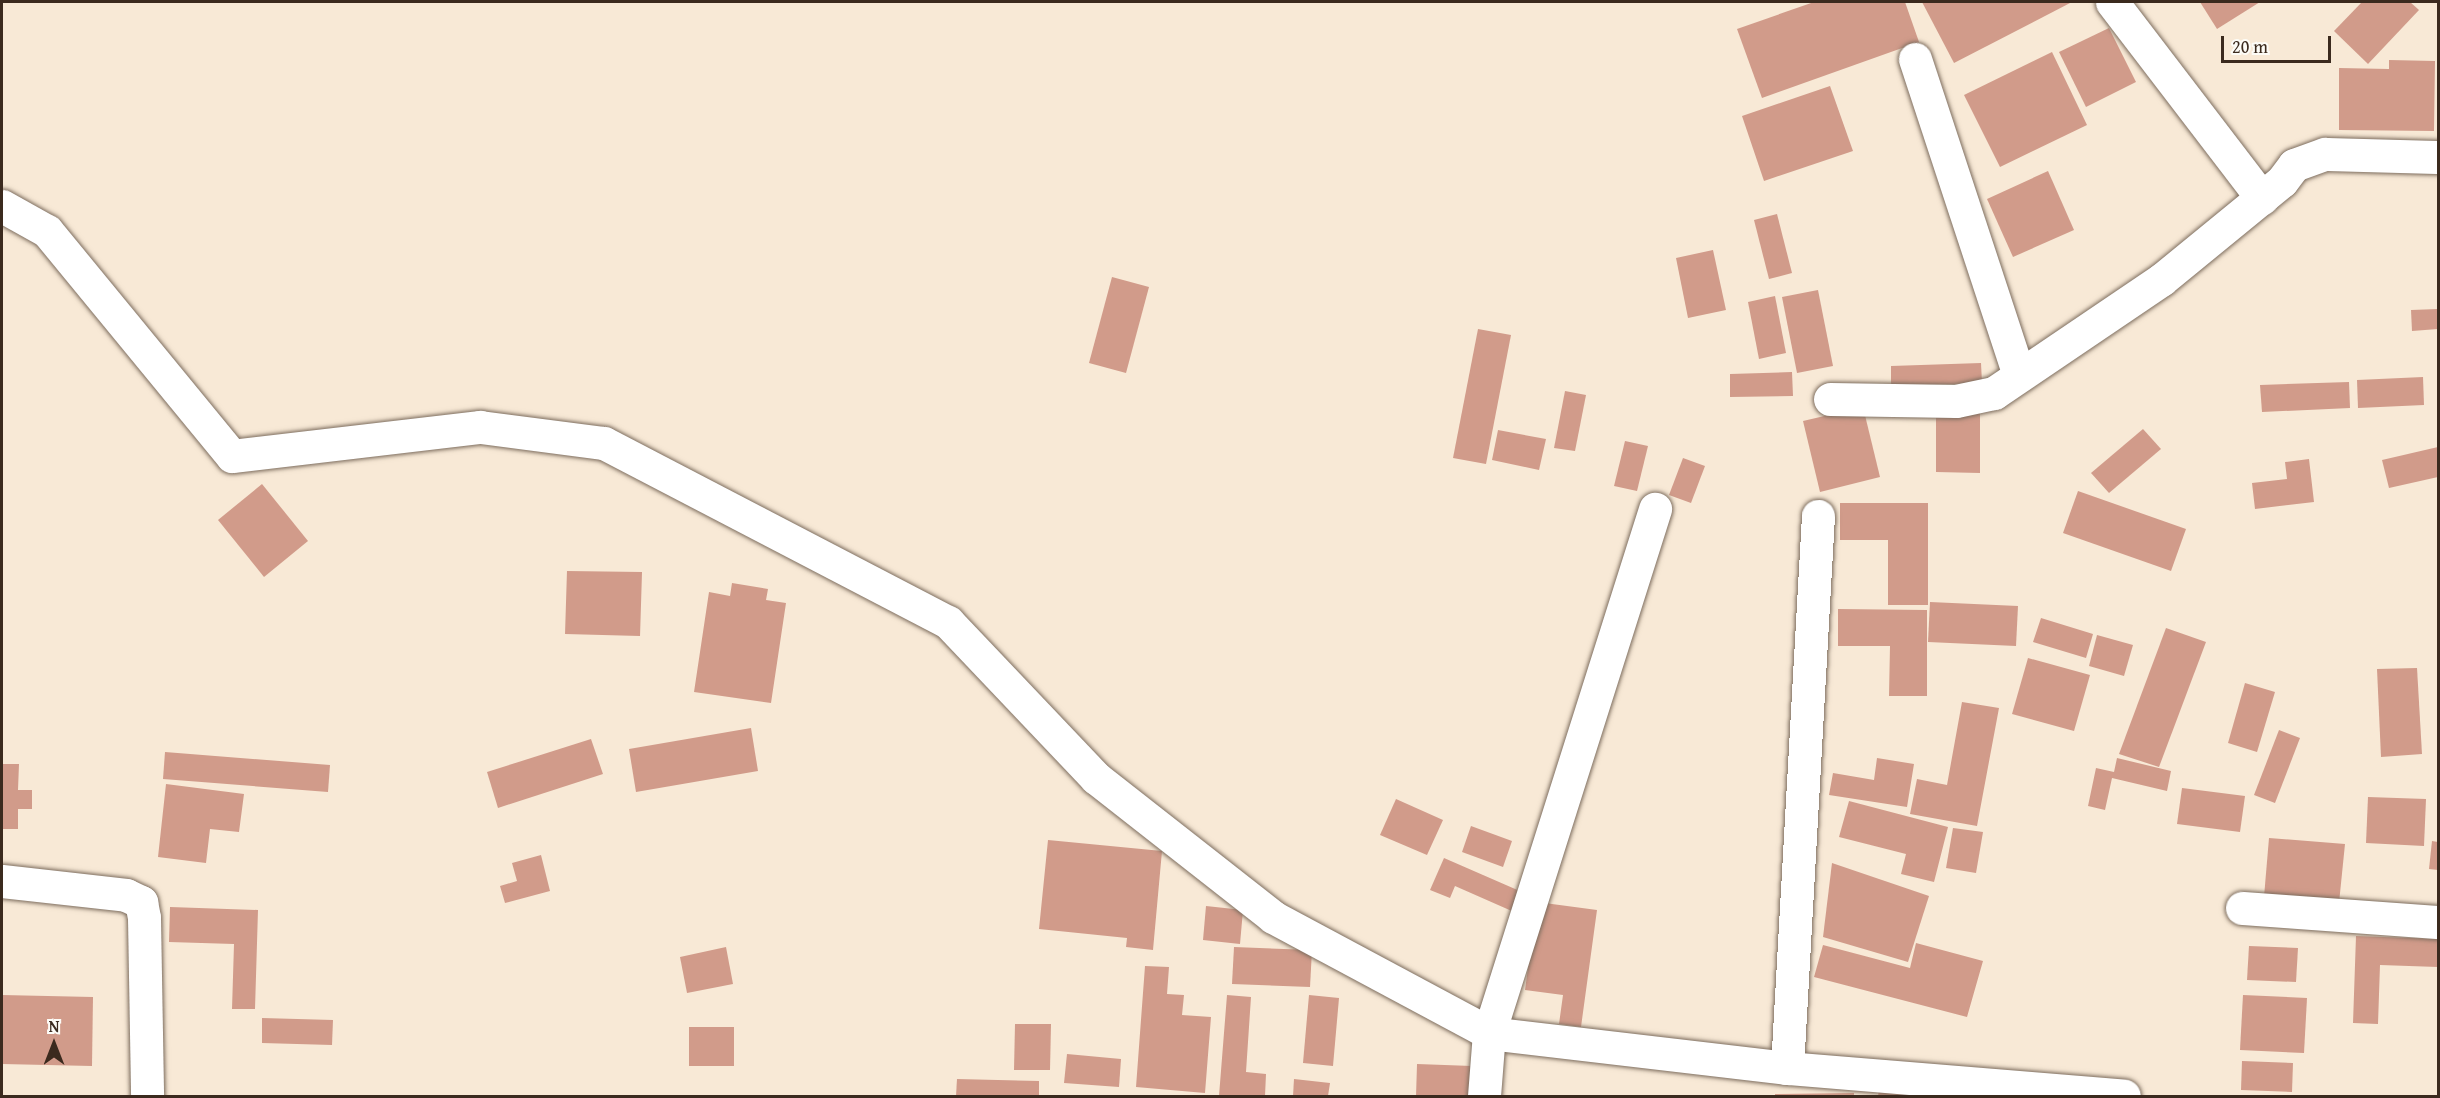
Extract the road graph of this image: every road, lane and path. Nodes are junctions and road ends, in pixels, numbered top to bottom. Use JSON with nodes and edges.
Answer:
{"nodes":[{"id":1,"x":2112,"y":2,"type":"edge"},
{"id":2,"x":1915,"y":59,"type":"dead end"},
{"id":3,"x":2439,"y":157,"type":"edge"},
{"id":4,"x":2262,"y":198,"type":"junction"},
{"id":5,"x":2,"y":206,"type":"edge"},
{"id":6,"x":2018,"y":373,"type":"junction"},
{"id":7,"x":1830,"y":399,"type":"dead end"},
{"id":8,"x":1655,"y":509,"type":"dead end"},
{"id":9,"x":1818,"y":516,"type":"dead end"},
{"id":10,"x":2,"y":881,"type":"edge"},
{"id":11,"x":2242,"y":908,"type":"dead end"},
{"id":12,"x":2439,"y":922,"type":"edge"},
{"id":13,"x":1489,"y":1034,"type":"junction"},
{"id":14,"x":1787,"y":1068,"type":"junction"},
{"id":15,"x":147,"y":1096,"type":"edge"},
{"id":16,"x":1484,"y":1096,"type":"edge"},
{"id":17,"x":2124,"y":1096,"type":"edge"}],
"edges":[{"from":1,"to":4,"type":"street"},
{"from":2,"to":6,"type":"street"},
{"from":3,"to":4,"type":"street"},
{"from":4,"to":6,"type":"street"},
{"from":5,"to":13,"type":"street"},
{"from":6,"to":7,"type":"street"},
{"from":8,"to":13,"type":"street"},
{"from":9,"to":14,"type":"street"},
{"from":10,"to":15,"type":"street"},
{"from":11,"to":12,"type":"street"},
{"from":13,"to":14,"type":"street"},
{"from":13,"to":16,"type":"street"},
{"from":14,"to":17,"type":"street"}]}
